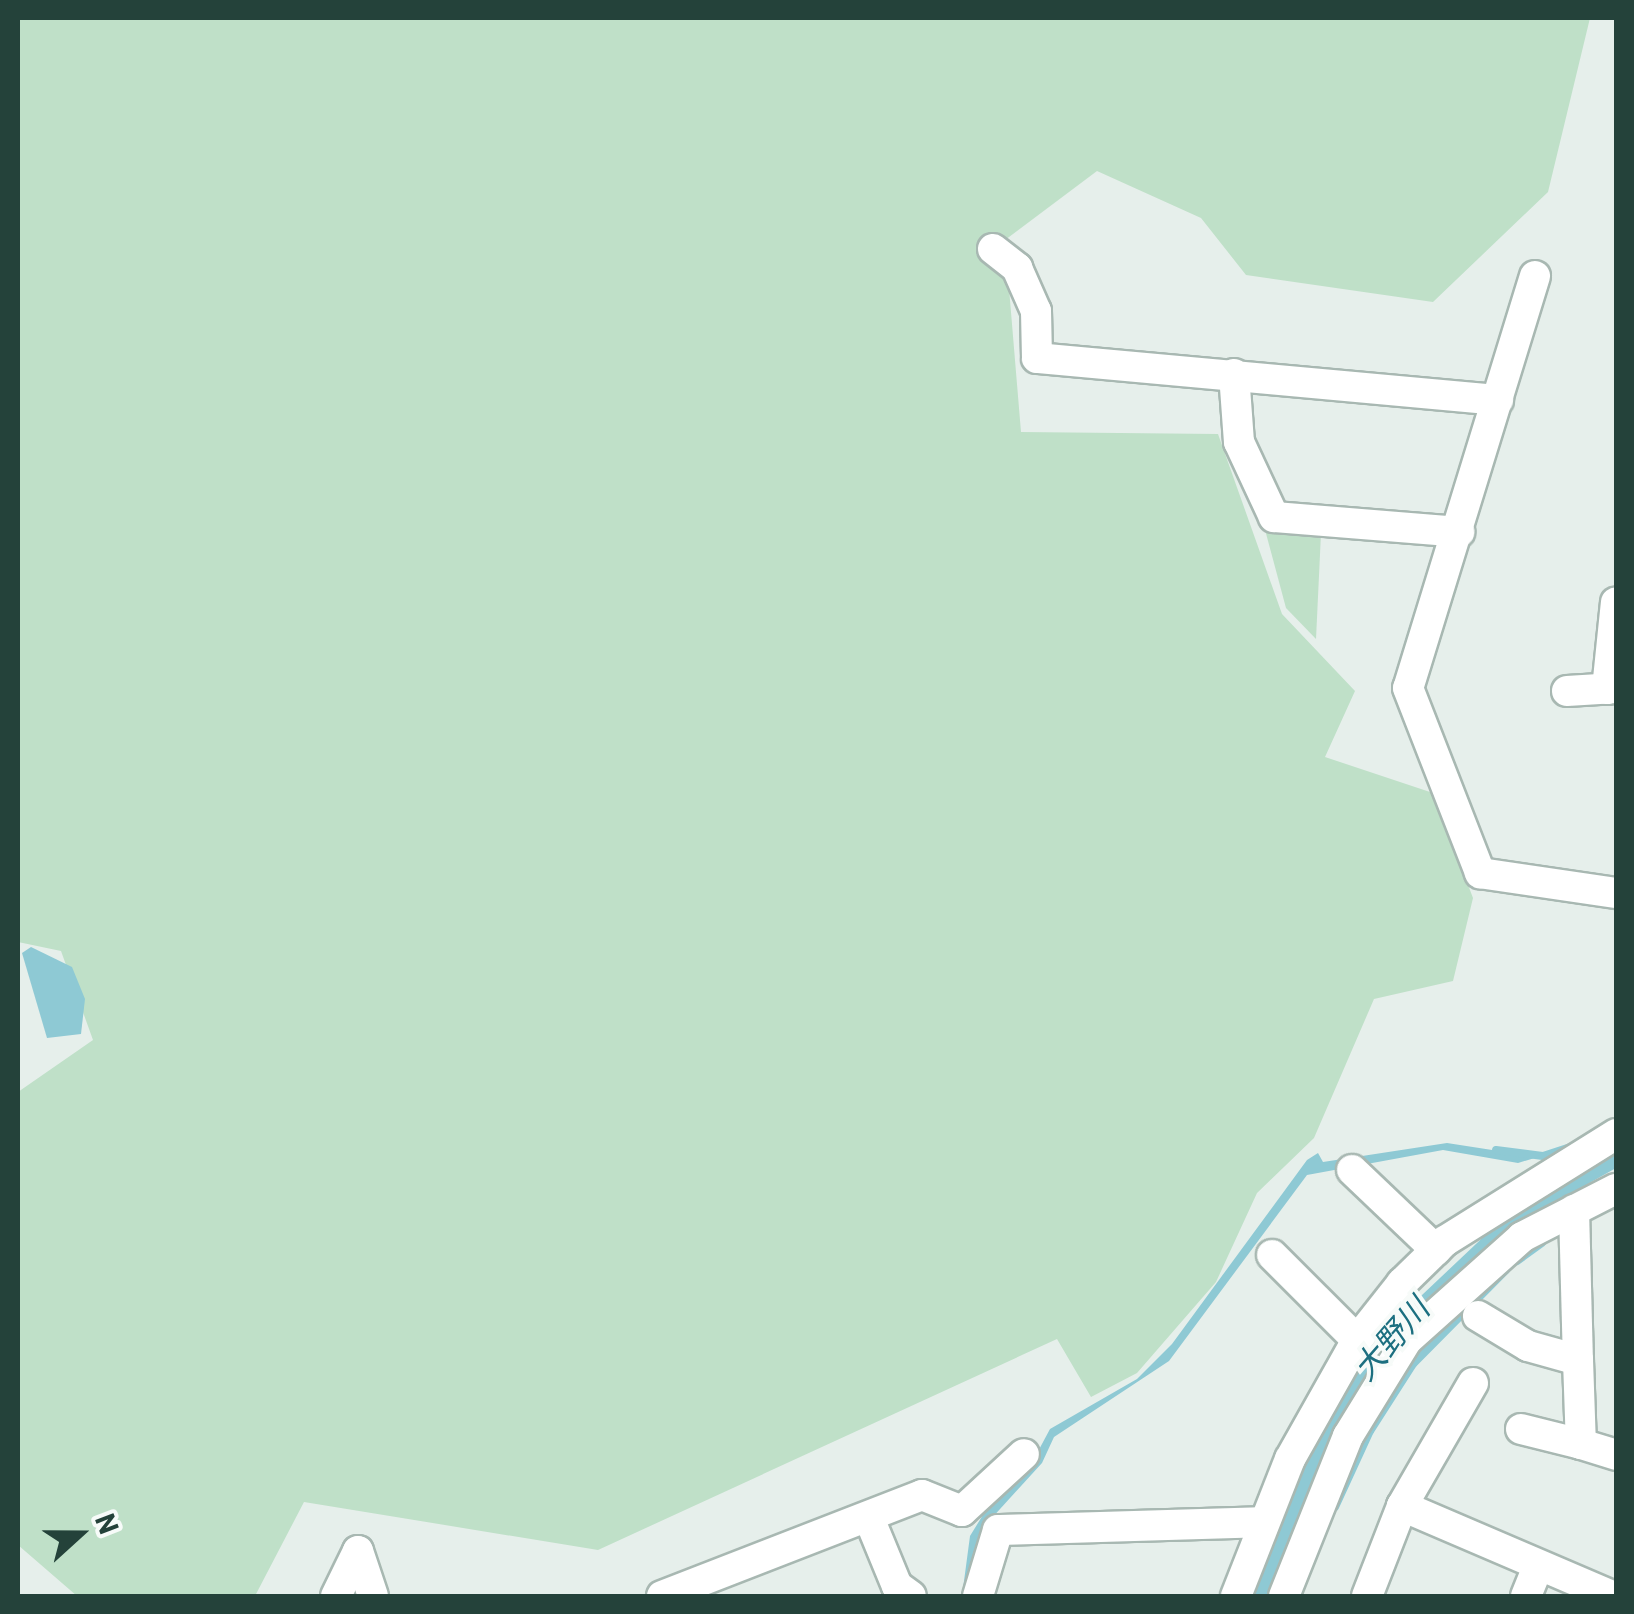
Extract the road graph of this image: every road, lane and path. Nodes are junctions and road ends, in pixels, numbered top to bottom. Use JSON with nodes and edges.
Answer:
{"nodes":[{"id":1,"x":993,"y":249,"type":"dead end"},
{"id":2,"x":1535,"y":276,"type":"dead end"},
{"id":3,"x":1234,"y":374,"type":"junction"},
{"id":4,"x":1498,"y":400,"type":"junction"},
{"id":5,"x":1459,"y":532,"type":"junction"},
{"id":6,"x":1616,"y":602,"type":"edge"},
{"id":7,"x":1612,"y":688,"type":"edge"},
{"id":8,"x":1568,"y":690,"type":"dead end"},
{"id":9,"x":1616,"y":893,"type":"edge"},
{"id":10,"x":1616,"y":1134,"type":"edge"},
{"id":11,"x":1352,"y":1170,"type":"dead end"},
{"id":12,"x":1616,"y":1189,"type":"edge"},
{"id":13,"x":1574,"y":1210,"type":"junction"},
{"id":14,"x":1436,"y":1250,"type":"junction"},
{"id":15,"x":1272,"y":1255,"type":"dead end"},
{"id":16,"x":1478,"y":1316,"type":"dead end"},
{"id":17,"x":1357,"y":1340,"type":"junction"},
{"id":18,"x":1578,"y":1360,"type":"junction"},
{"id":19,"x":1473,"y":1384,"type":"dead end"},
{"id":20,"x":1521,"y":1429,"type":"dead end"},
{"id":21,"x":1580,"y":1444,"type":"junction"},
{"id":22,"x":1024,"y":1454,"type":"dead end"},
{"id":23,"x":1616,"y":1454,"type":"edge"},
{"id":24,"x":1402,"y":1506,"type":"junction"},
{"id":25,"x":868,"y":1518,"type":"junction"},
{"id":26,"x":1262,"y":1522,"type":"junction"},
{"id":27,"x":1538,"y":1566,"type":"junction"},
{"id":28,"x":336,"y":1596,"type":"edge"},
{"id":29,"x":373,"y":1596,"type":"edge"},
{"id":30,"x":662,"y":1596,"type":"edge"},
{"id":31,"x":912,"y":1596,"type":"edge"},
{"id":32,"x":978,"y":1596,"type":"edge"},
{"id":33,"x":1236,"y":1596,"type":"edge"},
{"id":34,"x":1284,"y":1596,"type":"edge"},
{"id":35,"x":1366,"y":1596,"type":"edge"},
{"id":36,"x":1526,"y":1596,"type":"edge"},
{"id":37,"x":1612,"y":1596,"type":"edge"}],
"edges":[{"from":1,"to":3,"type":"street"},
{"from":2,"to":4,"type":"street"},
{"from":3,"to":4,"type":"street"},
{"from":3,"to":5,"type":"street"},
{"from":4,"to":5,"type":"street"},
{"from":5,"to":9,"type":"street"},
{"from":6,"to":7,"type":"street"},
{"from":7,"to":8,"type":"street"},
{"from":10,"to":14,"type":"street"},
{"from":11,"to":14,"type":"street"},
{"from":12,"to":13,"type":"street"},
{"from":13,"to":18,"type":"street"},
{"from":13,"to":34,"type":"street"},
{"from":14,"to":17,"type":"street"},
{"from":15,"to":17,"type":"street"},
{"from":16,"to":18,"type":"street"},
{"from":17,"to":26,"type":"street"},
{"from":18,"to":21,"type":"street"},
{"from":19,"to":24,"type":"street"},
{"from":20,"to":21,"type":"street"},
{"from":21,"to":23,"type":"street"},
{"from":22,"to":25,"type":"street"},
{"from":24,"to":27,"type":"street"},
{"from":24,"to":35,"type":"street"},
{"from":25,"to":30,"type":"street"},
{"from":25,"to":31,"type":"street"},
{"from":26,"to":32,"type":"street"},
{"from":26,"to":33,"type":"street"},
{"from":27,"to":36,"type":"street"},
{"from":27,"to":37,"type":"street"},
{"from":28,"to":29,"type":"street"}]}
